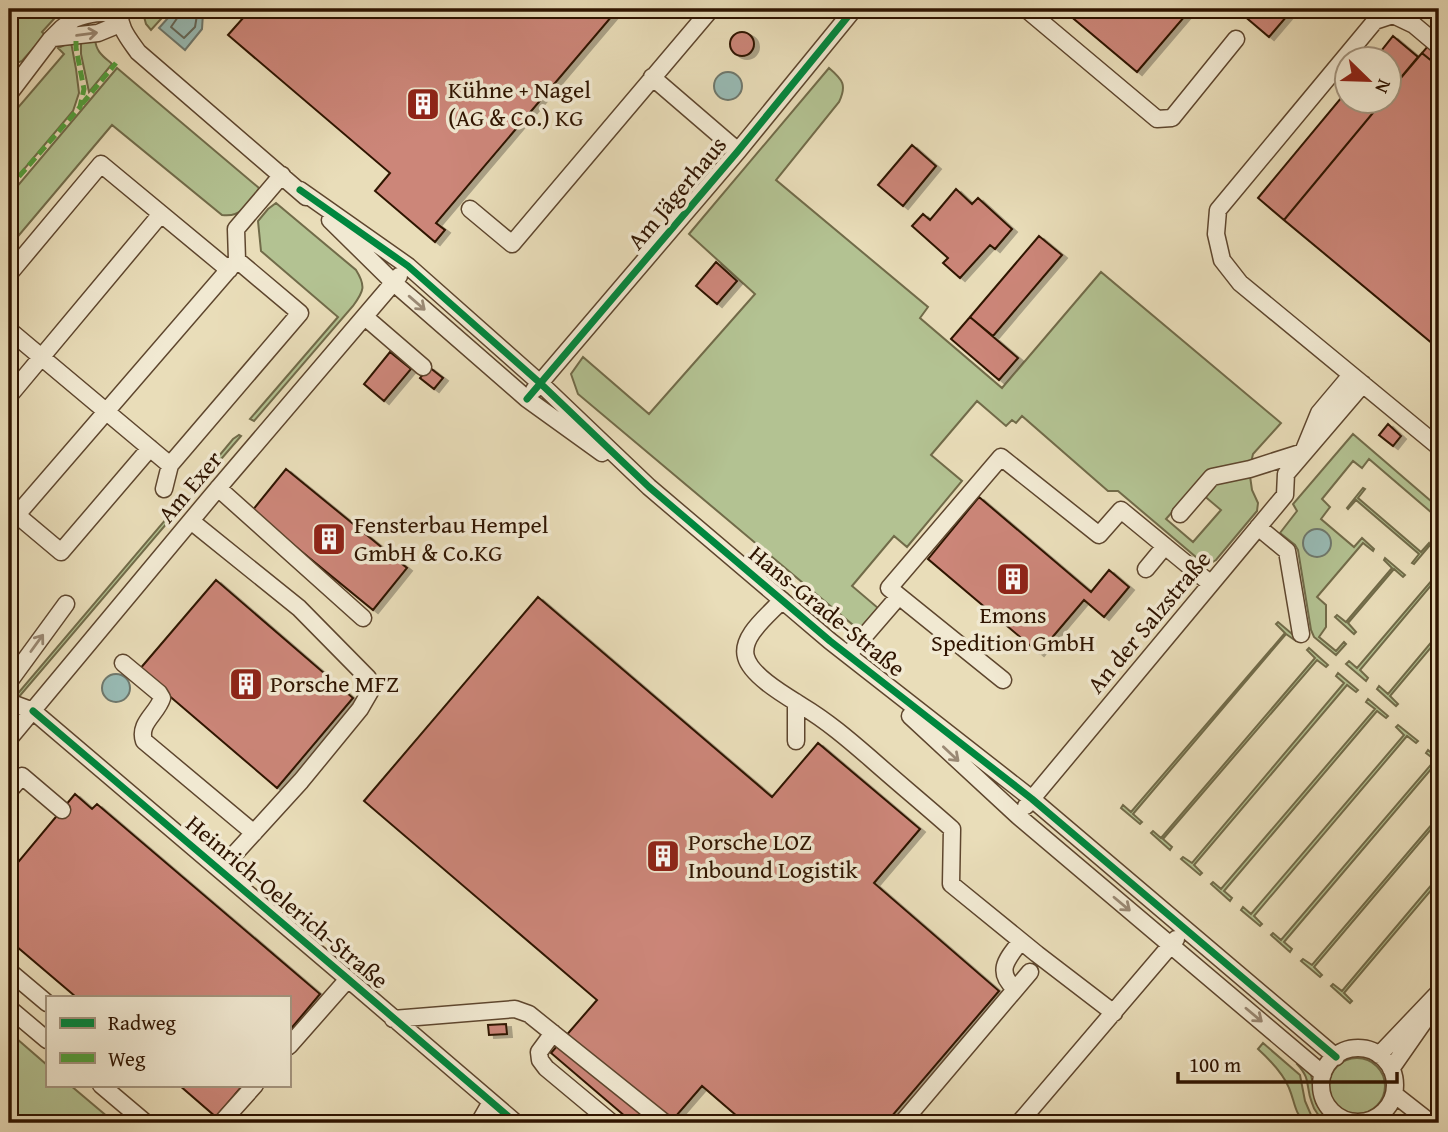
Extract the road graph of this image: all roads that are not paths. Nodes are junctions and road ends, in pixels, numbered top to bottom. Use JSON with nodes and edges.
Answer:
{"nodes":[{"id":1,"x":710,"y":9,"type":"edge"},
{"id":2,"x":854,"y":9,"type":"edge"},
{"id":3,"x":1026,"y":9,"type":"edge"},
{"id":4,"x":77,"y":14,"type":"edge"},
{"id":5,"x":120,"y":16,"type":"edge"},
{"id":6,"x":52,"y":38,"type":"junction"},
{"id":7,"x":1236,"y":39,"type":"dead end"},
{"id":8,"x":1439,"y":46,"type":"edge"},
{"id":9,"x":34,"y":60,"type":"junction"},
{"id":10,"x":9,"y":74,"type":"edge"},
{"id":11,"x":652,"y":77,"type":"junction"},
{"id":12,"x":9,"y":94,"type":"edge"},
{"id":13,"x":738,"y":151,"type":"junction"},
{"id":14,"x":282,"y":175,"type":"junction"},
{"id":15,"x":300,"y":190,"type":"junction"},
{"id":16,"x":470,"y":209,"type":"dead end"},
{"id":17,"x":162,"y":214,"type":"junction"},
{"id":18,"x":233,"y":265,"type":"junction"},
{"id":19,"x":408,"y":266,"type":"junction"},
{"id":20,"x":9,"y":274,"type":"edge"},
{"id":21,"x":394,"y":283,"type":"junction"},
{"id":22,"x":365,"y":317,"type":"junction"},
{"id":23,"x":9,"y":330,"type":"edge"},
{"id":24,"x":41,"y":357,"type":"junction"},
{"id":25,"x":423,"y":367,"type":"dead end"},
{"id":26,"x":1357,"y":379,"type":"junction"},
{"id":27,"x":540,"y":383,"type":"junction"},
{"id":28,"x":9,"y":396,"type":"edge"},
{"id":29,"x":527,"y":399,"type":"junction"},
{"id":30,"x":106,"y":411,"type":"junction"},
{"id":31,"x":1439,"y":447,"type":"edge"},
{"id":32,"x":150,"y":448,"type":"junction"},
{"id":33,"x":1303,"y":452,"type":"junction"},
{"id":34,"x":170,"y":465,"type":"junction"},
{"id":35,"x":649,"y":487,"type":"junction"},
{"id":36,"x":218,"y":488,"type":"junction"},
{"id":37,"x":164,"y":489,"type":"dead end"},
{"id":38,"x":1180,"y":514,"type":"dead end"},
{"id":39,"x":11,"y":516,"type":"edge"},
{"id":40,"x":191,"y":521,"type":"junction"},
{"id":41,"x":1258,"y":527,"type":"junction"},
{"id":42,"x":1165,"y":546,"type":"junction"},
{"id":43,"x":1146,"y":569,"type":"dead end"},
{"id":44,"x":1211,"y":584,"type":"junction"},
{"id":45,"x":899,"y":596,"type":"junction"},
{"id":46,"x":782,"y":600,"type":"junction"},
{"id":47,"x":66,"y":604,"type":"dead end"},
{"id":48,"x":363,"y":618,"type":"dead end"},
{"id":49,"x":1301,"y":634,"type":"dead end"},
{"id":50,"x":830,"y":641,"type":"junction"},
{"id":51,"x":848,"y":655,"type":"junction"},
{"id":52,"x":123,"y":663,"type":"dead end"},
{"id":53,"x":1003,"y":680,"type":"dead end"},
{"id":54,"x":9,"y":682,"type":"edge"},
{"id":55,"x":9,"y":702,"type":"edge"},
{"id":56,"x":796,"y":702,"type":"junction"},
{"id":57,"x":33,"y":711,"type":"junction"},
{"id":58,"x":9,"y":739,"type":"edge"},
{"id":59,"x":796,"y":741,"type":"dead end"},
{"id":60,"x":9,"y":791,"type":"edge"},
{"id":61,"x":1032,"y":799,"type":"junction"},
{"id":62,"x":62,"y":810,"type":"dead end"},
{"id":63,"x":1018,"y":816,"type":"junction"},
{"id":64,"x":254,"y":834,"type":"junction"},
{"id":65,"x":220,"y":870,"type":"junction"},
{"id":66,"x":1185,"y":929,"type":"junction"},
{"id":67,"x":1021,"y":941,"type":"junction"},
{"id":68,"x":1171,"y":945,"type":"junction"},
{"id":69,"x":9,"y":971,"type":"edge"},
{"id":70,"x":1030,"y":972,"type":"dead end"},
{"id":71,"x":348,"y":979,"type":"junction"},
{"id":72,"x":1015,"y":989,"type":"junction"},
{"id":73,"x":1439,"y":992,"type":"edge"},
{"id":74,"x":1439,"y":999,"type":"edge"},
{"id":75,"x":46,"y":1002,"type":"edge"},
{"id":76,"x":9,"y":1008,"type":"edge"},
{"id":77,"x":1114,"y":1013,"type":"junction"},
{"id":78,"x":393,"y":1019,"type":"junction"},
{"id":79,"x":553,"y":1033,"type":"junction"},
{"id":80,"x":46,"y":1039,"type":"edge"},
{"id":81,"x":290,"y":1045,"type":"edge"},
{"id":82,"x":1379,"y":1055,"type":"junction"},
{"id":83,"x":1336,"y":1056,"type":"junction"},
{"id":84,"x":1391,"y":1069,"type":"junction"},
{"id":85,"x":1323,"y":1074,"type":"junction"},
{"id":86,"x":101,"y":1086,"type":"edge"},
{"id":87,"x":254,"y":1086,"type":"edge"},
{"id":88,"x":1394,"y":1094,"type":"junction"},
{"id":89,"x":491,"y":1102,"type":"junction"},
{"id":90,"x":1374,"y":1122,"type":"edge"},
{"id":91,"x":146,"y":1123,"type":"edge"},
{"id":92,"x":221,"y":1123,"type":"edge"},
{"id":93,"x":479,"y":1123,"type":"edge"},
{"id":94,"x":516,"y":1123,"type":"edge"},
{"id":95,"x":612,"y":1123,"type":"edge"},
{"id":96,"x":665,"y":1123,"type":"edge"},
{"id":97,"x":902,"y":1123,"type":"edge"},
{"id":98,"x":1019,"y":1123,"type":"edge"},
{"id":99,"x":1431,"y":1123,"type":"edge"}],
"edges":[{"from":1,"to":11,"type":"street"},
{"from":2,"to":13,"type":"street","name":"Am Jägerhaus"},
{"from":3,"to":7,"type":"street"},
{"from":4,"to":5,"type":"street"},
{"from":4,"to":6,"type":"street"},
{"from":6,"to":5,"type":"street","one_way":true},
{"from":5,"to":14,"type":"street","name":"Hans-Grade-Straße"},
{"from":6,"to":9,"type":"street"},
{"from":8,"to":26,"type":"street"},
{"from":9,"to":10,"type":"street"},
{"from":9,"to":12,"type":"street"},
{"from":11,"to":13,"type":"street"},
{"from":11,"to":16,"type":"street"},
{"from":13,"to":27,"type":"street","name":"Am Jägerhaus"},
{"from":14,"to":15,"type":"street","name":"Hans-Grade-Straße"},
{"from":14,"to":18,"type":"street"},
{"from":15,"to":19,"type":"street","name":"Hans-Grade-Straße"},
{"from":15,"to":21,"type":"street","name":"Hans-Grade-Straße"},
{"from":17,"to":18,"type":"street"},
{"from":17,"to":20,"type":"street"},
{"from":17,"to":24,"type":"street"},
{"from":18,"to":30,"type":"street"},
{"from":18,"to":34,"type":"street"},
{"from":19,"to":21,"type":"street","name":"Am Exer"},
{"from":19,"to":27,"type":"street","name":"Hans-Grade-Straße"},
{"from":21,"to":22,"type":"street","name":"Am Exer"},
{"from":21,"to":29,"type":"street","name":"Hans-Grade-Straße","one_way":true},
{"from":22,"to":25,"type":"street"},
{"from":22,"to":36,"type":"street","name":"Am Exer"},
{"from":23,"to":24,"type":"street"},
{"from":24,"to":28,"type":"street"},
{"from":24,"to":30,"type":"street"},
{"from":26,"to":31,"type":"street"},
{"from":26,"to":33,"type":"street","name":"An der Salzstraße"},
{"from":27,"to":29,"type":"street","name":"Am Jägerhaus"},
{"from":27,"to":35,"type":"street","name":"Hans-Grade-Straße"},
{"from":29,"to":35,"type":"street","name":"Hans-Grade-Straße"},
{"from":30,"to":32,"type":"street"},
{"from":30,"to":39,"type":"street"},
{"from":32,"to":34,"type":"street"},
{"from":32,"to":39,"type":"street"},
{"from":33,"to":38,"type":"street"},
{"from":33,"to":41,"type":"street","name":"An der Salzstraße"},
{"from":34,"to":37,"type":"street"},
{"from":35,"to":46,"type":"street","name":"Hans-Grade-Straße"},
{"from":36,"to":40,"type":"street","name":"Am Exer"},
{"from":36,"to":48,"type":"street"},
{"from":40,"to":57,"type":"street","name":"Am Exer"},
{"from":40,"to":64,"type":"street"},
{"from":41,"to":44,"type":"street","name":"An der Salzstraße"},
{"from":41,"to":49,"type":"street"},
{"from":42,"to":43,"type":"street"},
{"from":42,"to":44,"type":"street"},
{"from":42,"to":45,"type":"street"},
{"from":44,"to":61,"type":"street","name":"An der Salzstraße"},
{"from":45,"to":51,"type":"street"},
{"from":45,"to":53,"type":"street"},
{"from":46,"to":50,"type":"street","name":"Hans-Grade-Straße"},
{"from":46,"to":56,"type":"street"},
{"from":54,"to":47,"type":"street","one_way":true},
{"from":50,"to":51,"type":"street","name":"Hans-Grade-Straße"},
{"from":50,"to":63,"type":"street","name":"Hans-Grade-Straße","one_way":true},
{"from":51,"to":61,"type":"street","name":"Hans-Grade-Straße"},
{"from":52,"to":64,"type":"street"},
{"from":55,"to":57,"type":"street","name":"Heinrich-Oelerich-Straße"},
{"from":56,"to":59,"type":"street"},
{"from":56,"to":67,"type":"street"},
{"from":57,"to":58,"type":"street","name":"Am Exer"},
{"from":57,"to":65,"type":"street","name":"Heinrich-Oelerich-Straße"},
{"from":60,"to":62,"type":"street"},
{"from":61,"to":63,"type":"street","name":"An der Salzstraße"},
{"from":61,"to":66,"type":"street","name":"Hans-Grade-Straße"},
{"from":63,"to":68,"type":"street","name":"Hans-Grade-Straße","one_way":true},
{"from":64,"to":65,"type":"street"},
{"from":65,"to":71,"type":"street","name":"Heinrich-Oelerich-Straße"},
{"from":66,"to":68,"type":"street"},
{"from":66,"to":83,"type":"street","name":"Hans-Grade-Straße"},
{"from":67,"to":72,"type":"street"},
{"from":67,"to":77,"type":"street"},
{"from":68,"to":77,"type":"street"},
{"from":68,"to":85,"type":"street","name":"Hans-Grade-Straße","one_way":true},
{"from":69,"to":75,"type":"street"},
{"from":70,"to":72,"type":"street"},
{"from":71,"to":78,"type":"street","name":"Heinrich-Oelerich-Straße"},
{"from":71,"to":81,"type":"street"},
{"from":72,"to":97,"type":"street"},
{"from":73,"to":82,"type":"street"},
{"from":74,"to":84,"type":"street"},
{"from":76,"to":80,"type":"street"},
{"from":77,"to":98,"type":"street"},
{"from":78,"to":79,"type":"street"},
{"from":78,"to":89,"type":"street","name":"Heinrich-Oelerich-Straße"},
{"from":79,"to":95,"type":"street"},
{"from":79,"to":96,"type":"street"},
{"from":82,"to":83,"type":"street"},
{"from":82,"to":84,"type":"street"},
{"from":83,"to":85,"type":"street"},
{"from":84,"to":88,"type":"street"},
{"from":85,"to":90,"type":"street"},
{"from":86,"to":91,"type":"street"},
{"from":87,"to":92,"type":"street"},
{"from":88,"to":90,"type":"street"},
{"from":88,"to":99,"type":"street"},
{"from":89,"to":93,"type":"street"},
{"from":89,"to":94,"type":"street","name":"Heinrich-Oelerich-Straße"}]}
